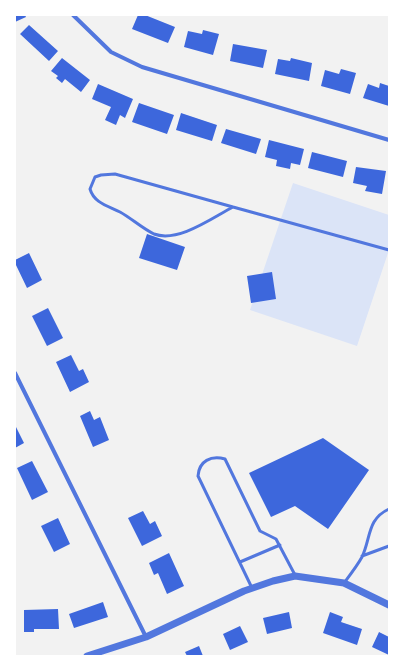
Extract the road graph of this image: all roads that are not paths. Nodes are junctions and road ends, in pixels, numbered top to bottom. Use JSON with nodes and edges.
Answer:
{"nodes":[{"id":1,"x":73,"y":15,"type":"edge"},
{"id":2,"x":389,"y":140,"type":"edge"},
{"id":3,"x":233,"y":207,"type":"junction"},
{"id":4,"x":389,"y":250,"type":"edge"},
{"id":5,"x":15,"y":373,"type":"edge"},
{"id":6,"x":389,"y":509,"type":"edge"},
{"id":7,"x":280,"y":545,"type":"junction"},
{"id":8,"x":389,"y":546,"type":"edge"},
{"id":9,"x":362,"y":556,"type":"junction"},
{"id":10,"x":240,"y":562,"type":"junction"},
{"id":11,"x":295,"y":576,"type":"junction"},
{"id":12,"x":344,"y":583,"type":"junction"},
{"id":13,"x":252,"y":588,"type":"junction"},
{"id":14,"x":389,"y":605,"type":"edge"},
{"id":15,"x":146,"y":637,"type":"junction"},
{"id":16,"x":87,"y":656,"type":"edge"}],
"edges":[{"from":1,"to":2,"type":"street"},
{"from":3,"to":3,"type":"lane"},
{"from":3,"to":4,"type":"lane"},
{"from":5,"to":15,"type":"street"},
{"from":6,"to":9,"type":"lane"},
{"from":7,"to":10,"type":"lane"},
{"from":7,"to":10,"type":"lane"},
{"from":7,"to":11,"type":"lane"},
{"from":8,"to":9,"type":"lane"},
{"from":9,"to":12,"type":"lane"},
{"from":10,"to":13,"type":"lane"},
{"from":11,"to":12,"type":"street"},
{"from":11,"to":13,"type":"street"},
{"from":12,"to":14,"type":"street"},
{"from":13,"to":15,"type":"street"},
{"from":15,"to":16,"type":"street"}]}
